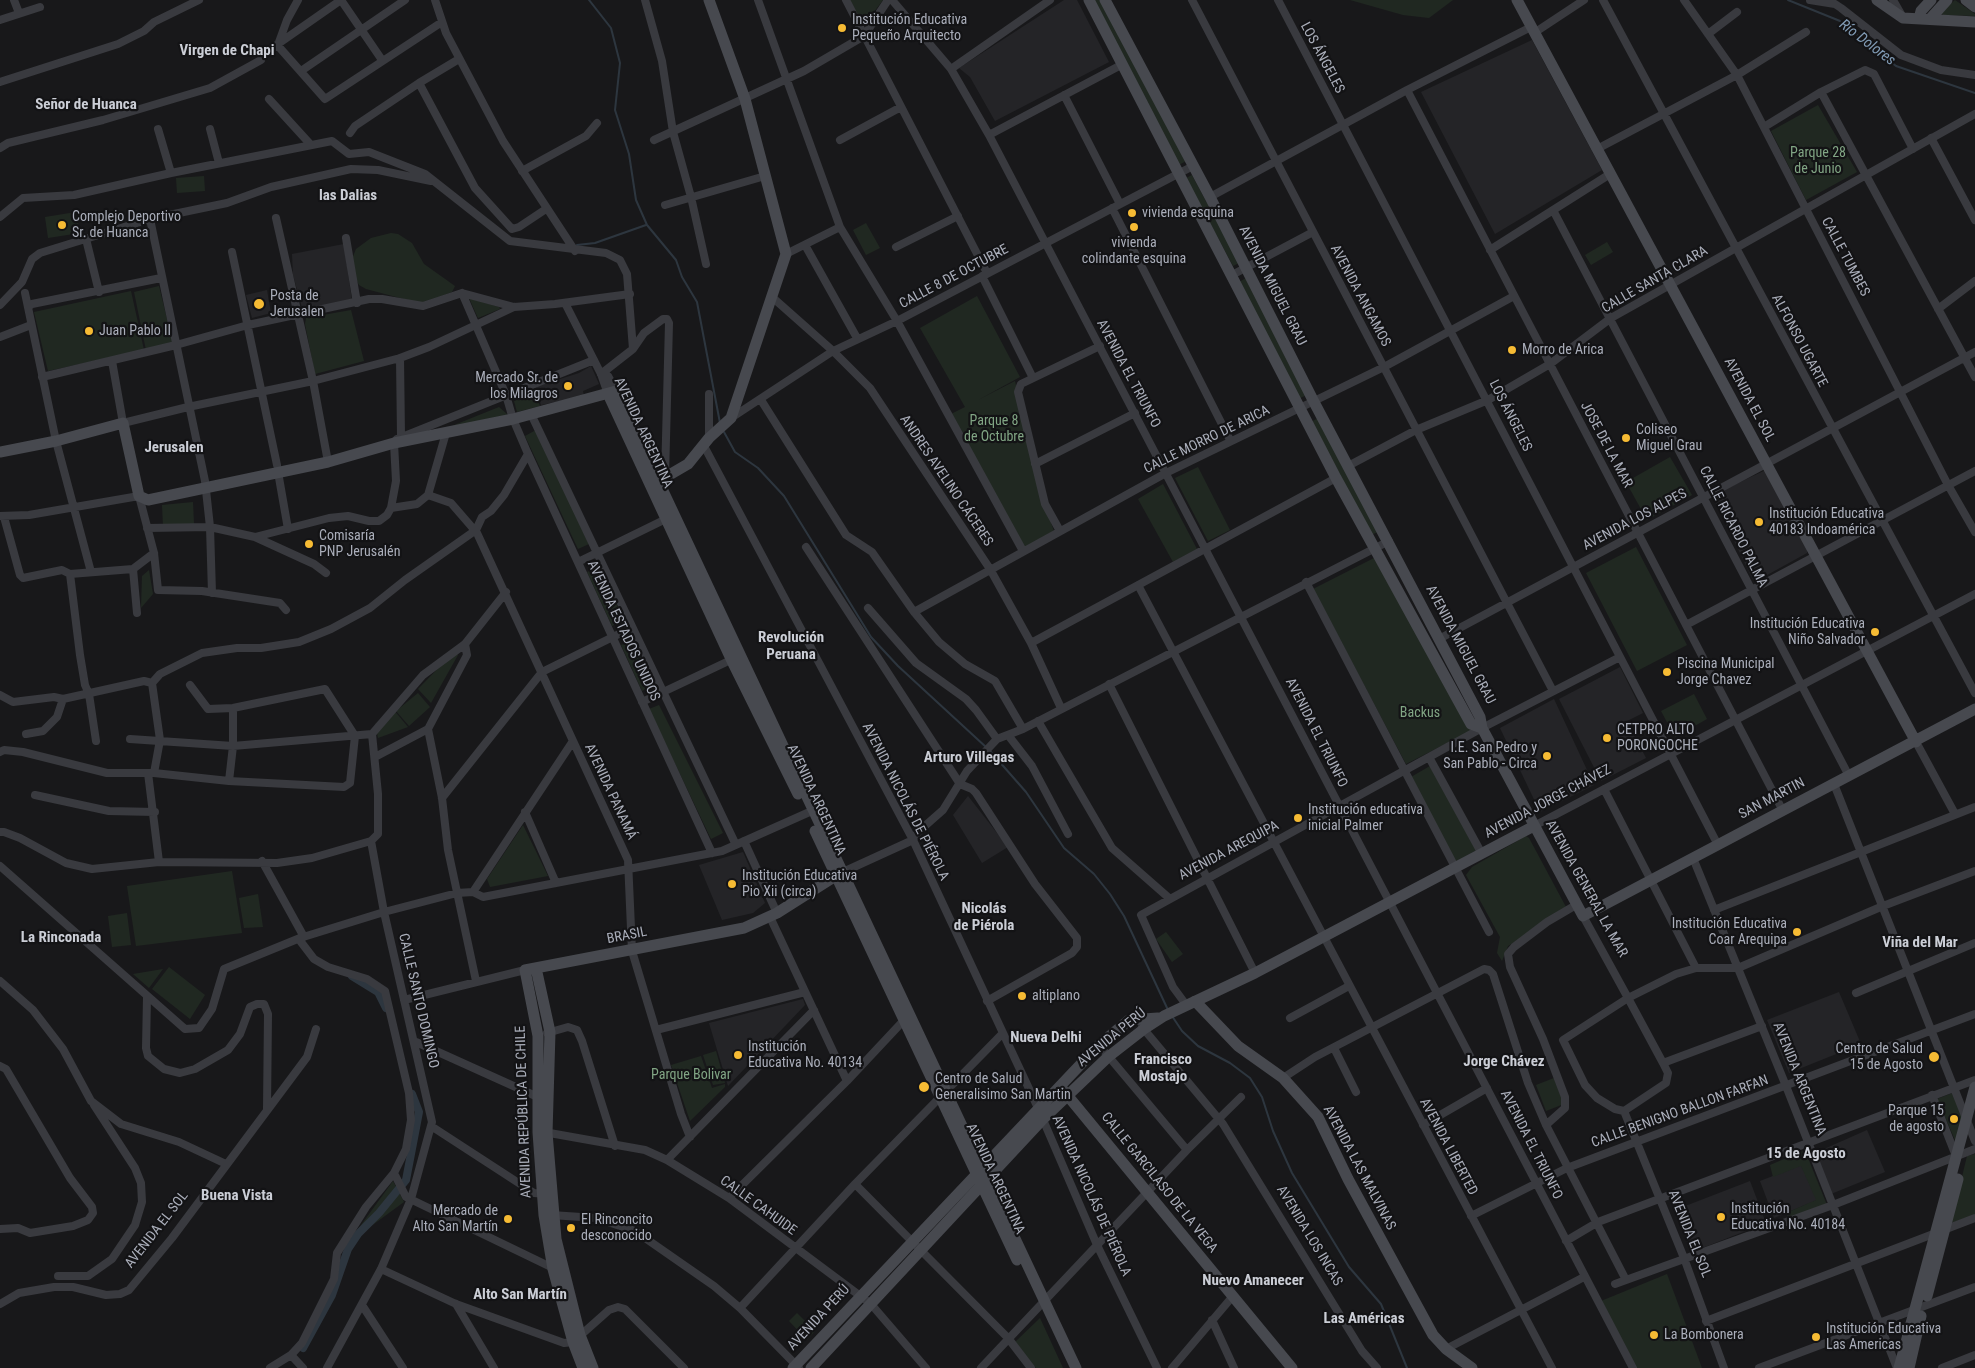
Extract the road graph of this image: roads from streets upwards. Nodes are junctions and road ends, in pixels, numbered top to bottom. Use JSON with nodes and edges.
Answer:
{"nodes":[{"id":1,"x":14,"y":0,"type":"edge"},
{"id":2,"x":199,"y":0,"type":"edge"},
{"id":3,"x":298,"y":0,"type":"edge"},
{"id":4,"x":341,"y":0,"type":"edge"},
{"id":5,"x":405,"y":0,"type":"edge"},
{"id":6,"x":435,"y":0,"type":"edge"},
{"id":7,"x":645,"y":0,"type":"edge"},
{"id":8,"x":709,"y":0,"type":"edge"},
{"id":9,"x":758,"y":0,"type":"edge"},
{"id":10,"x":846,"y":0,"type":"edge"},
{"id":11,"x":888,"y":0,"type":"edge"},
{"id":12,"x":892,"y":0,"type":"edge"},
{"id":13,"x":1050,"y":0,"type":"edge"},
{"id":14,"x":1089,"y":0,"type":"edge"},
{"id":15,"x":1105,"y":0,"type":"edge"},
{"id":16,"x":1192,"y":0,"type":"edge"},
{"id":17,"x":1278,"y":0,"type":"edge"},
{"id":18,"x":1517,"y":0,"type":"edge"},
{"id":19,"x":1584,"y":0,"type":"edge"},
{"id":20,"x":1603,"y":0,"type":"edge"},
{"id":21,"x":1684,"y":0,"type":"edge"},
{"id":22,"x":1810,"y":0,"type":"edge"},
{"id":23,"x":1877,"y":0,"type":"edge"},
{"id":24,"x":1893,"y":0,"type":"edge"},
{"id":25,"x":1931,"y":0,"type":"edge"},
{"id":26,"x":1947,"y":0,"type":"edge"},
{"id":27,"x":1966,"y":0,"type":"edge"},
{"id":28,"x":40,"y":7,"type":"dead end"},
{"id":29,"x":1975,"y":7,"type":"edge"},
{"id":30,"x":1738,"y":12,"type":"dead end"},
{"id":31,"x":19,"y":13,"type":"junction"},
{"id":32,"x":1903,"y":18,"type":"junction"},
{"id":33,"x":1925,"y":19,"type":"junction"},
{"id":34,"x":0,"y":20,"type":"edge"},
{"id":35,"x":442,"y":22,"type":"junction"},
{"id":36,"x":1975,"y":22,"type":"edge"},
{"id":37,"x":1532,"y":30,"type":"junction"},
{"id":38,"x":362,"y":31,"type":"junction"},
{"id":39,"x":1806,"y":32,"type":"dead end"},
{"id":40,"x":1708,"y":34,"type":"junction"},
{"id":41,"x":864,"y":36,"type":"junction"},
{"id":42,"x":278,"y":42,"type":"junction"},
{"id":43,"x":459,"y":59,"type":"junction"},
{"id":44,"x":382,"y":60,"type":"junction"},
{"id":45,"x":1122,"y":64,"type":"junction"},
{"id":46,"x":951,"y":69,"type":"junction"},
{"id":47,"x":301,"y":71,"type":"junction"},
{"id":48,"x":1737,"y":75,"type":"junction"},
{"id":49,"x":1975,"y":75,"type":"edge"},
{"id":50,"x":787,"y":79,"type":"junction"},
{"id":51,"x":0,"y":82,"type":"edge"},
{"id":52,"x":419,"y":83,"type":"junction"},
{"id":53,"x":1407,"y":90,"type":"junction"},
{"id":54,"x":1821,"y":92,"type":"junction"},
{"id":55,"x":1064,"y":95,"type":"junction"},
{"id":56,"x":269,"y":99,"type":"dead end"},
{"id":57,"x":745,"y":99,"type":"junction"},
{"id":58,"x":901,"y":107,"type":"junction"},
{"id":59,"x":1664,"y":114,"type":"junction"},
{"id":60,"x":1975,"y":114,"type":"edge"},
{"id":61,"x":597,"y":123,"type":"dead end"},
{"id":62,"x":1342,"y":124,"type":"junction"},
{"id":63,"x":1764,"y":127,"type":"junction"},
{"id":64,"x":210,"y":128,"type":"dead end"},
{"id":65,"x":158,"y":129,"type":"dead end"},
{"id":66,"x":673,"y":132,"type":"junction"},
{"id":67,"x":350,"y":133,"type":"dead end"},
{"id":68,"x":989,"y":135,"type":"junction"},
{"id":69,"x":1931,"y":138,"type":"junction"},
{"id":70,"x":654,"y":140,"type":"dead end"},
{"id":71,"x":840,"y":140,"type":"dead end"},
{"id":72,"x":311,"y":145,"type":"junction"},
{"id":73,"x":0,"y":148,"type":"edge"},
{"id":74,"x":1913,"y":148,"type":"junction"},
{"id":75,"x":1597,"y":149,"type":"junction"},
{"id":76,"x":1275,"y":160,"type":"junction"},
{"id":77,"x":219,"y":163,"type":"junction"},
{"id":78,"x":1193,"y":166,"type":"junction"},
{"id":79,"x":522,"y":171,"type":"junction"},
{"id":80,"x":171,"y":173,"type":"junction"},
{"id":81,"x":1180,"y":173,"type":"junction"},
{"id":82,"x":1610,"y":174,"type":"junction"},
{"id":83,"x":1866,"y":175,"type":"junction"},
{"id":84,"x":765,"y":176,"type":"junction"},
{"id":85,"x":438,"y":183,"type":"junction"},
{"id":86,"x":691,"y":197,"type":"junction"},
{"id":87,"x":1210,"y":197,"type":"junction"},
{"id":88,"x":1120,"y":204,"type":"junction"},
{"id":89,"x":665,"y":205,"type":"dead end"},
{"id":90,"x":1112,"y":208,"type":"junction"},
{"id":91,"x":546,"y":209,"type":"junction"},
{"id":92,"x":1806,"y":209,"type":"junction"},
{"id":93,"x":1553,"y":210,"type":"junction"},
{"id":94,"x":958,"y":216,"type":"junction"},
{"id":95,"x":0,"y":217,"type":"edge"},
{"id":96,"x":1974,"y":217,"type":"edge"},
{"id":97,"x":276,"y":218,"type":"dead end"},
{"id":98,"x":150,"y":219,"type":"junction"},
{"id":99,"x":840,"y":227,"type":"junction"},
{"id":100,"x":1313,"y":232,"type":"junction"},
{"id":101,"x":86,"y":238,"type":"junction"},
{"id":102,"x":346,"y":238,"type":"dead end"},
{"id":103,"x":1045,"y":242,"type":"junction"},
{"id":104,"x":805,"y":245,"type":"junction"},
{"id":105,"x":896,"y":247,"type":"dead end"},
{"id":106,"x":1735,"y":248,"type":"junction"},
{"id":107,"x":574,"y":250,"type":"junction"},
{"id":108,"x":1490,"y":250,"type":"junction"},
{"id":109,"x":232,"y":252,"type":"dead end"},
{"id":110,"x":786,"y":254,"type":"junction"},
{"id":111,"x":706,"y":264,"type":"dead end"},
{"id":112,"x":1246,"y":267,"type":"junction"},
{"id":113,"x":984,"y":275,"type":"junction"},
{"id":114,"x":1232,"y":275,"type":"junction"},
{"id":115,"x":161,"y":278,"type":"junction"},
{"id":116,"x":1975,"y":281,"type":"edge"},
{"id":117,"x":1670,"y":285,"type":"junction"},
{"id":118,"x":99,"y":292,"type":"junction"},
{"id":119,"x":25,"y":293,"type":"dead end"},
{"id":120,"x":462,"y":293,"type":"junction"},
{"id":121,"x":630,"y":294,"type":"junction"},
{"id":122,"x":1514,"y":296,"type":"junction"},
{"id":123,"x":772,"y":297,"type":"junction"},
{"id":124,"x":357,"y":303,"type":"junction"},
{"id":125,"x":565,"y":303,"type":"junction"},
{"id":126,"x":0,"y":305,"type":"edge"},
{"id":127,"x":28,"y":307,"type":"junction"},
{"id":128,"x":514,"y":307,"type":"junction"},
{"id":129,"x":1938,"y":309,"type":"junction"},
{"id":130,"x":297,"y":315,"type":"junction"},
{"id":131,"x":1611,"y":318,"type":"junction"},
{"id":132,"x":897,"y":321,"type":"junction"},
{"id":133,"x":477,"y":324,"type":"junction"},
{"id":134,"x":32,"y":325,"type":"junction"},
{"id":135,"x":248,"y":325,"type":"junction"},
{"id":136,"x":1450,"y":331,"type":"junction"},
{"id":137,"x":0,"y":337,"type":"edge"},
{"id":138,"x":857,"y":338,"type":"junction"},
{"id":139,"x":176,"y":345,"type":"junction"},
{"id":140,"x":1100,"y":346,"type":"junction"},
{"id":141,"x":633,"y":348,"type":"junction"},
{"id":142,"x":833,"y":351,"type":"junction"},
{"id":143,"x":1975,"y":352,"type":"edge"},
{"id":144,"x":400,"y":358,"type":"junction"},
{"id":145,"x":1965,"y":358,"type":"junction"},
{"id":146,"x":594,"y":360,"type":"junction"},
{"id":147,"x":112,"y":361,"type":"junction"},
{"id":148,"x":1550,"y":364,"type":"junction"},
{"id":149,"x":1384,"y":367,"type":"junction"},
{"id":150,"x":601,"y":374,"type":"junction"},
{"id":151,"x":42,"y":376,"type":"junction"},
{"id":152,"x":1975,"y":377,"type":"edge"},
{"id":153,"x":1033,"y":378,"type":"junction"},
{"id":154,"x":313,"y":381,"type":"junction"},
{"id":155,"x":263,"y":392,"type":"junction"},
{"id":156,"x":612,"y":392,"type":"junction"},
{"id":157,"x":1902,"y":392,"type":"junction"},
{"id":158,"x":709,"y":394,"type":"dead end"},
{"id":159,"x":506,"y":395,"type":"junction"},
{"id":160,"x":586,"y":399,"type":"junction"},
{"id":161,"x":761,"y":400,"type":"junction"},
{"id":162,"x":1488,"y":400,"type":"junction"},
{"id":163,"x":1314,"y":402,"type":"junction"},
{"id":164,"x":619,"y":406,"type":"junction"},
{"id":165,"x":188,"y":407,"type":"junction"},
{"id":166,"x":1301,"y":409,"type":"junction"},
{"id":167,"x":1135,"y":413,"type":"junction"},
{"id":168,"x":531,"y":414,"type":"junction"},
{"id":169,"x":731,"y":418,"type":"junction"},
{"id":170,"x":513,"y":419,"type":"junction"},
{"id":171,"x":123,"y":423,"type":"junction"},
{"id":172,"x":1832,"y":428,"type":"junction"},
{"id":173,"x":1416,"y":430,"type":"junction"},
{"id":174,"x":446,"y":433,"type":"junction"},
{"id":175,"x":710,"y":438,"type":"junction"},
{"id":176,"x":398,"y":439,"type":"junction"},
{"id":177,"x":1230,"y":440,"type":"junction"},
{"id":178,"x":56,"y":442,"type":"junction"},
{"id":179,"x":0,"y":452,"type":"edge"},
{"id":180,"x":528,"y":454,"type":"junction"},
{"id":181,"x":328,"y":459,"type":"junction"},
{"id":182,"x":1035,"y":464,"type":"junction"},
{"id":183,"x":1766,"y":464,"type":"junction"},
{"id":184,"x":1348,"y":466,"type":"junction"},
{"id":185,"x":535,"y":468,"type":"junction"},
{"id":186,"x":278,"y":469,"type":"junction"},
{"id":187,"x":518,"y":471,"type":"junction"},
{"id":188,"x":1975,"y":471,"type":"edge"},
{"id":189,"x":1166,"y":473,"type":"junction"},
{"id":190,"x":1336,"y":478,"type":"junction"},
{"id":191,"x":658,"y":481,"type":"junction"},
{"id":192,"x":205,"y":485,"type":"junction"},
{"id":193,"x":1948,"y":485,"type":"junction"},
{"id":194,"x":428,"y":495,"type":"junction"},
{"id":195,"x":139,"y":496,"type":"junction"},
{"id":196,"x":1704,"y":498,"type":"junction"},
{"id":197,"x":75,"y":508,"type":"junction"},
{"id":198,"x":391,"y":508,"type":"junction"},
{"id":199,"x":671,"y":516,"type":"junction"},
{"id":200,"x":2,"y":517,"type":"edge"},
{"id":201,"x":1881,"y":521,"type":"junction"},
{"id":202,"x":210,"y":527,"type":"junction"},
{"id":203,"x":147,"y":528,"type":"junction"},
{"id":204,"x":288,"y":529,"type":"junction"},
{"id":205,"x":476,"y":530,"type":"junction"},
{"id":206,"x":1060,"y":531,"type":"junction"},
{"id":207,"x":1975,"y":532,"type":"edge"},
{"id":208,"x":1638,"y":533,"type":"junction"},
{"id":209,"x":255,"y":537,"type":"junction"},
{"id":210,"x":1389,"y":541,"type":"junction"},
{"id":211,"x":806,"y":547,"type":"dead end"},
{"id":212,"x":1205,"y":548,"type":"junction"},
{"id":213,"x":1376,"y":549,"type":"junction"},
{"id":214,"x":598,"y":551,"type":"junction"},
{"id":215,"x":1023,"y":551,"type":"junction"},
{"id":216,"x":154,"y":553,"type":"junction"},
{"id":217,"x":1816,"y":556,"type":"junction"},
{"id":218,"x":578,"y":562,"type":"junction"},
{"id":219,"x":1573,"y":568,"type":"junction"},
{"id":220,"x":133,"y":569,"type":"junction"},
{"id":221,"x":990,"y":569,"type":"junction"},
{"id":222,"x":92,"y":572,"type":"junction"},
{"id":223,"x":326,"y":573,"type":"dead end"},
{"id":224,"x":70,"y":574,"type":"junction"},
{"id":225,"x":1306,"y":582,"type":"junction"},
{"id":226,"x":1138,"y":585,"type":"junction"},
{"id":227,"x":1752,"y":590,"type":"junction"},
{"id":228,"x":506,"y":592,"type":"junction"},
{"id":229,"x":212,"y":593,"type":"junction"},
{"id":230,"x":1975,"y":594,"type":"edge"},
{"id":231,"x":1507,"y":603,"type":"junction"},
{"id":232,"x":868,"y":608,"type":"dead end"},
{"id":233,"x":286,"y":610,"type":"dead end"},
{"id":234,"x":137,"y":612,"type":"dead end"},
{"id":235,"x":914,"y":612,"type":"junction"},
{"id":236,"x":1932,"y":616,"type":"junction"},
{"id":237,"x":1242,"y":618,"type":"junction"},
{"id":238,"x":1686,"y":625,"type":"junction"},
{"id":239,"x":631,"y":628,"type":"junction"},
{"id":240,"x":612,"y":637,"type":"junction"},
{"id":241,"x":1439,"y":639,"type":"junction"},
{"id":242,"x":1030,"y":643,"type":"junction"},
{"id":243,"x":464,"y":644,"type":"junction"},
{"id":244,"x":1867,"y":651,"type":"junction"},
{"id":245,"x":1173,"y":652,"type":"junction"},
{"id":246,"x":1620,"y":656,"type":"junction"},
{"id":247,"x":736,"y":658,"type":"junction"},
{"id":248,"x":542,"y":672,"type":"junction"},
{"id":249,"x":152,"y":683,"type":"junction"},
{"id":250,"x":1109,"y":684,"type":"junction"},
{"id":251,"x":190,"y":685,"type":"dead end"},
{"id":252,"x":1801,"y":685,"type":"junction"},
{"id":253,"x":1553,"y":690,"type":"junction"},
{"id":254,"x":662,"y":693,"type":"junction"},
{"id":255,"x":1975,"y":693,"type":"edge"},
{"id":256,"x":89,"y":694,"type":"junction"},
{"id":257,"x":0,"y":696,"type":"edge"},
{"id":258,"x":63,"y":699,"type":"junction"},
{"id":259,"x":642,"y":702,"type":"junction"},
{"id":260,"x":233,"y":708,"type":"junction"},
{"id":261,"x":1061,"y":708,"type":"junction"},
{"id":262,"x":1975,"y":709,"type":"edge"},
{"id":263,"x":1736,"y":720,"type":"junction"},
{"id":264,"x":1038,"y":721,"type":"junction"},
{"id":265,"x":1482,"y":728,"type":"junction"},
{"id":266,"x":428,"y":729,"type":"junction"},
{"id":267,"x":1023,"y":729,"type":"junction"},
{"id":268,"x":26,"y":734,"type":"dead end"},
{"id":269,"x":372,"y":734,"type":"junction"},
{"id":270,"x":1008,"y":735,"type":"junction"},
{"id":271,"x":355,"y":736,"type":"junction"},
{"id":272,"x":130,"y":739,"type":"dead end"},
{"id":273,"x":160,"y":740,"type":"junction"},
{"id":274,"x":96,"y":741,"type":"dead end"},
{"id":275,"x":573,"y":741,"type":"junction"},
{"id":276,"x":995,"y":741,"type":"junction"},
{"id":277,"x":1916,"y":742,"type":"junction"},
{"id":278,"x":233,"y":746,"type":"junction"},
{"id":279,"x":0,"y":752,"type":"edge"},
{"id":280,"x":1671,"y":754,"type":"junction"},
{"id":281,"x":375,"y":757,"type":"junction"},
{"id":282,"x":1430,"y":759,"type":"junction"},
{"id":283,"x":1405,"y":771,"type":"junction"},
{"id":284,"x":151,"y":773,"type":"junction"},
{"id":285,"x":1848,"y":776,"type":"junction"},
{"id":286,"x":228,"y":781,"type":"junction"},
{"id":287,"x":960,"y":784,"type":"junction"},
{"id":288,"x":1834,"y":784,"type":"junction"},
{"id":289,"x":1604,"y":789,"type":"junction"},
{"id":290,"x":35,"y":795,"type":"dead end"},
{"id":291,"x":442,"y":798,"type":"junction"},
{"id":292,"x":1339,"y":806,"type":"junction"},
{"id":293,"x":1975,"y":807,"type":"edge"},
{"id":294,"x":1783,"y":811,"type":"junction"},
{"id":295,"x":155,"y":812,"type":"junction"},
{"id":296,"x":525,"y":812,"type":"junction"},
{"id":297,"x":810,"y":812,"type":"junction"},
{"id":298,"x":1955,"y":814,"type":"junction"},
{"id":299,"x":1534,"y":826,"type":"junction"},
{"id":300,"x":0,"y":832,"type":"edge"},
{"id":301,"x":1068,"y":834,"type":"dead end"},
{"id":302,"x":913,"y":840,"type":"junction"},
{"id":303,"x":744,"y":841,"type":"junction"},
{"id":304,"x":1274,"y":841,"type":"junction"},
{"id":305,"x":370,"y":842,"type":"junction"},
{"id":306,"x":736,"y":845,"type":"junction"},
{"id":307,"x":1718,"y":845,"type":"junction"},
{"id":308,"x":1861,"y":851,"type":"junction"},
{"id":309,"x":712,"y":853,"type":"junction"},
{"id":310,"x":1482,"y":854,"type":"junction"},
{"id":311,"x":1693,"y":858,"type":"junction"},
{"id":312,"x":262,"y":861,"type":"junction"},
{"id":313,"x":159,"y":862,"type":"junction"},
{"id":314,"x":0,"y":866,"type":"edge"},
{"id":315,"x":1455,"y":868,"type":"junction"},
{"id":316,"x":630,"y":869,"type":"junction"},
{"id":317,"x":1975,"y":870,"type":"edge"},
{"id":318,"x":839,"y":874,"type":"junction"},
{"id":319,"x":1206,"y":877,"type":"junction"},
{"id":320,"x":1652,"y":880,"type":"junction"},
{"id":321,"x":556,"y":883,"type":"junction"},
{"id":322,"x":473,"y":892,"type":"junction"},
{"id":323,"x":457,"y":893,"type":"junction"},
{"id":324,"x":1170,"y":898,"type":"junction"},
{"id":325,"x":1390,"y":902,"type":"junction"},
{"id":326,"x":1576,"y":905,"type":"junction"},
{"id":327,"x":1883,"y":906,"type":"junction"},
{"id":328,"x":1714,"y":910,"type":"junction"},
{"id":329,"x":384,"y":912,"type":"junction"},
{"id":330,"x":774,"y":915,"type":"junction"},
{"id":331,"x":1583,"y":916,"type":"junction"},
{"id":332,"x":1489,"y":932,"type":"dead end"},
{"id":333,"x":1322,"y":937,"type":"junction"},
{"id":334,"x":302,"y":938,"type":"junction"},
{"id":335,"x":1975,"y":943,"type":"edge"},
{"id":336,"x":632,"y":951,"type":"junction"},
{"id":337,"x":1696,"y":968,"type":"junction"},
{"id":338,"x":1738,"y":968,"type":"junction"},
{"id":339,"x":531,"y":969,"type":"junction"},
{"id":340,"x":1908,"y":971,"type":"junction"},
{"id":341,"x":1254,"y":972,"type":"junction"},
{"id":342,"x":0,"y":981,"type":"edge"},
{"id":343,"x":476,"y":981,"type":"junction"},
{"id":344,"x":1348,"y":986,"type":"junction"},
{"id":345,"x":805,"y":992,"type":"junction"},
{"id":346,"x":1856,"y":993,"type":"dead end"},
{"id":347,"x":1438,"y":995,"type":"junction"},
{"id":348,"x":147,"y":996,"type":"junction"},
{"id":349,"x":1628,"y":998,"type":"junction"},
{"id":350,"x":404,"y":1000,"type":"junction"},
{"id":351,"x":988,"y":1001,"type":"junction"},
{"id":352,"x":1188,"y":1005,"type":"junction"},
{"id":353,"x":814,"y":1010,"type":"junction"},
{"id":354,"x":1975,"y":1014,"type":"edge"},
{"id":355,"x":907,"y":1017,"type":"junction"},
{"id":356,"x":1162,"y":1017,"type":"joint"},
{"id":357,"x":1290,"y":1018,"type":"dead end"},
{"id":358,"x":1141,"y":1024,"type":"junction"},
{"id":359,"x":1762,"y":1026,"type":"junction"},
{"id":360,"x":316,"y":1029,"type":"dead end"},
{"id":361,"x":1372,"y":1029,"type":"junction"},
{"id":362,"x":656,"y":1030,"type":"junction"},
{"id":363,"x":1932,"y":1030,"type":"junction"},
{"id":364,"x":550,"y":1032,"type":"junction"},
{"id":365,"x":1002,"y":1034,"type":"junction"},
{"id":366,"x":538,"y":1036,"type":"junction"},
{"id":367,"x":416,"y":1042,"type":"junction"},
{"id":368,"x":1099,"y":1045,"type":"junction"},
{"id":369,"x":1334,"y":1048,"type":"junction"},
{"id":370,"x":1108,"y":1057,"type":"junction"},
{"id":371,"x":1664,"y":1063,"type":"junction"},
{"id":372,"x":0,"y":1066,"type":"edge"},
{"id":373,"x":1283,"y":1078,"type":"junction"},
{"id":374,"x":1975,"y":1080,"type":"edge"},
{"id":375,"x":847,"y":1081,"type":"junction"},
{"id":376,"x":1060,"y":1086,"type":"junction"},
{"id":377,"x":1786,"y":1086,"type":"junction"},
{"id":378,"x":1975,"y":1087,"type":"edge"},
{"id":379,"x":1487,"y":1088,"type":"junction"},
{"id":380,"x":1955,"y":1088,"type":"junction"},
{"id":381,"x":1356,"y":1092,"type":"dead end"},
{"id":382,"x":943,"y":1095,"type":"junction"},
{"id":383,"x":1932,"y":1095,"type":"junction"},
{"id":384,"x":1068,"y":1096,"type":"junction"},
{"id":385,"x":1241,"y":1097,"type":"dead end"},
{"id":386,"x":542,"y":1099,"type":"junction"},
{"id":387,"x":91,"y":1102,"type":"junction"},
{"id":388,"x":1038,"y":1108,"type":"junction"},
{"id":389,"x":267,"y":1109,"type":"junction"},
{"id":390,"x":1624,"y":1111,"type":"junction"},
{"id":391,"x":1042,"y":1119,"type":"junction"},
{"id":392,"x":1218,"y":1119,"type":"junction"},
{"id":393,"x":1971,"y":1119,"type":"edge"},
{"id":394,"x":1423,"y":1125,"type":"junction"},
{"id":395,"x":1546,"y":1125,"type":"junction"},
{"id":396,"x":431,"y":1126,"type":"junction"},
{"id":397,"x":542,"y":1132,"type":"junction"},
{"id":398,"x":690,"y":1137,"type":"junction"},
{"id":399,"x":1975,"y":1141,"type":"edge"},
{"id":400,"x":1636,"y":1142,"type":"junction"},
{"id":401,"x":1809,"y":1144,"type":"junction"},
{"id":402,"x":615,"y":1146,"type":"junction"},
{"id":403,"x":1975,"y":1149,"type":"edge"},
{"id":404,"x":1186,"y":1150,"type":"junction"},
{"id":405,"x":1960,"y":1155,"type":"junction"},
{"id":406,"x":667,"y":1160,"type":"junction"},
{"id":407,"x":226,"y":1164,"type":"junction"},
{"id":408,"x":1567,"y":1168,"type":"junction"},
{"id":409,"x":394,"y":1173,"type":"junction"},
{"id":410,"x":982,"y":1177,"type":"junction"},
{"id":411,"x":1536,"y":1183,"type":"junction"},
{"id":412,"x":855,"y":1184,"type":"junction"},
{"id":413,"x":1147,"y":1192,"type":"junction"},
{"id":414,"x":547,"y":1194,"type":"junction"},
{"id":415,"x":729,"y":1198,"type":"junction"},
{"id":416,"x":411,"y":1199,"type":"junction"},
{"id":417,"x":1659,"y":1200,"type":"junction"},
{"id":418,"x":1833,"y":1205,"type":"junction"},
{"id":419,"x":549,"y":1215,"type":"junction"},
{"id":420,"x":1472,"y":1216,"type":"junction"},
{"id":421,"x":1975,"y":1218,"type":"edge"},
{"id":422,"x":1598,"y":1222,"type":"junction"},
{"id":423,"x":0,"y":1229,"type":"edge"},
{"id":424,"x":1940,"y":1232,"type":"junction"},
{"id":425,"x":1566,"y":1241,"type":"junction"},
{"id":426,"x":912,"y":1242,"type":"junction"},
{"id":427,"x":1098,"y":1245,"type":"junction"},
{"id":428,"x":795,"y":1248,"type":"junction"},
{"id":429,"x":921,"y":1251,"type":"junction"},
{"id":430,"x":1684,"y":1258,"type":"junction"},
{"id":431,"x":1856,"y":1264,"type":"junction"},
{"id":432,"x":382,"y":1269,"type":"junction"},
{"id":433,"x":557,"y":1269,"type":"junction"},
{"id":434,"x":58,"y":1276,"type":"dead end"},
{"id":435,"x":1584,"y":1277,"type":"junction"},
{"id":436,"x":1626,"y":1280,"type":"junction"},
{"id":437,"x":1615,"y":1284,"type":"dead end"},
{"id":438,"x":1975,"y":1287,"type":"edge"},
{"id":439,"x":860,"y":1296,"type":"junction"},
{"id":440,"x":1233,"y":1296,"type":"junction"},
{"id":441,"x":1041,"y":1303,"type":"junction"},
{"id":442,"x":0,"y":1304,"type":"edge"},
{"id":443,"x":456,"y":1304,"type":"junction"},
{"id":444,"x":871,"y":1304,"type":"junction"},
{"id":445,"x":362,"y":1305,"type":"junction"},
{"id":446,"x":740,"y":1308,"type":"junction"},
{"id":447,"x":1919,"y":1308,"type":"junction"},
{"id":448,"x":1522,"y":1310,"type":"junction"},
{"id":449,"x":1212,"y":1320,"type":"junction"},
{"id":450,"x":1706,"y":1321,"type":"junction"},
{"id":451,"x":1880,"y":1323,"type":"junction"},
{"id":452,"x":576,"y":1338,"type":"junction"},
{"id":453,"x":1008,"y":1338,"type":"junction"},
{"id":454,"x":1446,"y":1349,"type":"junction"},
{"id":455,"x":291,"y":1355,"type":"junction"},
{"id":456,"x":1975,"y":1355,"type":"edge"},
{"id":457,"x":1953,"y":1366,"type":"edge"},
{"id":458,"x":490,"y":1367,"type":"edge"},
{"id":459,"x":796,"y":1367,"type":"edge"},
{"id":460,"x":1290,"y":1367,"type":"edge"},
{"id":461,"x":270,"y":1368,"type":"edge"},
{"id":462,"x":303,"y":1368,"type":"edge"},
{"id":463,"x":327,"y":1368,"type":"edge"},
{"id":464,"x":403,"y":1368,"type":"edge"},
{"id":465,"x":583,"y":1368,"type":"edge"},
{"id":466,"x":593,"y":1368,"type":"edge"},
{"id":467,"x":684,"y":1368,"type":"edge"},
{"id":468,"x":812,"y":1368,"type":"edge"},
{"id":469,"x":926,"y":1368,"type":"edge"},
{"id":470,"x":981,"y":1368,"type":"edge"},
{"id":471,"x":1032,"y":1368,"type":"edge"},
{"id":472,"x":1067,"y":1368,"type":"edge"},
{"id":473,"x":1076,"y":1368,"type":"edge"},
{"id":474,"x":1157,"y":1368,"type":"edge"},
{"id":475,"x":1172,"y":1368,"type":"edge"},
{"id":476,"x":1234,"y":1368,"type":"edge"},
{"id":477,"x":1377,"y":1368,"type":"edge"},
{"id":478,"x":1472,"y":1368,"type":"edge"},
{"id":479,"x":1552,"y":1368,"type":"edge"},
{"id":480,"x":1632,"y":1368,"type":"edge"},
{"id":481,"x":1724,"y":1368,"type":"edge"},
{"id":482,"x":1759,"y":1368,"type":"edge"},
{"id":483,"x":1898,"y":1368,"type":"edge"},
{"id":484,"x":1909,"y":1368,"type":"edge"},
{"id":485,"x":1942,"y":1368,"type":"edge"}],
"edges":[{"from":1,"to":31,"type":"street"},
{"from":2,"to":51,"type":"street"},
{"from":3,"to":42,"type":"street"},
{"from":4,"to":38,"type":"street"},
{"from":4,"to":42,"type":"street"},
{"from":5,"to":38,"type":"street"},
{"from":6,"to":35,"type":"street"},
{"from":7,"to":66,"type":"street"},
{"from":8,"to":57,"type":"street"},
{"from":9,"to":50,"type":"street"},
{"from":10,"to":41,"type":"street"},
{"from":11,"to":41,"type":"street"},
{"from":12,"to":46,"type":"street"},
{"from":13,"to":46,"type":"street"},
{"from":14,"to":45,"type":"street","name":"AVENIDA MIGUEL GRAU"},
{"from":15,"to":78,"type":"street","name":"AVENIDA MIGUEL GRAU"},
{"from":16,"to":76,"type":"street","name":"AVENIDA ANGAMOS"},
{"from":17,"to":62,"type":"street","name":"LOS ÁNGELES"},
{"from":18,"to":37,"type":"street","name":"AVENIDA EL SOL"},
{"from":19,"to":37,"type":"street"},
{"from":20,"to":59,"type":"street","name":"ALFONSO UGARTE"},
{"from":21,"to":40,"type":"street","name":"CALLE TUMBES"},
{"from":22,"to":49,"type":"street"},
{"from":23,"to":32,"type":"street"},
{"from":24,"to":32,"type":"street"},
{"from":25,"to":33,"type":"street"},
{"from":26,"to":33,"type":"street"},
{"from":27,"to":29,"type":"street"},
{"from":28,"to":31,"type":"street"},
{"from":30,"to":40,"type":"street"},
{"from":31,"to":34,"type":"street"},
{"from":32,"to":33,"type":"street"},
{"from":33,"to":36,"type":"street"},
{"from":35,"to":43,"type":"street"},
{"from":35,"to":44,"type":"street"},
{"from":37,"to":53,"type":"street"},
{"from":37,"to":75,"type":"street","name":"AVENIDA EL SOL"},
{"from":38,"to":44,"type":"street"},
{"from":38,"to":47,"type":"street"},
{"from":39,"to":48,"type":"street"},
{"from":40,"to":48,"type":"street","name":"CALLE TUMBES"},
{"from":41,"to":50,"type":"street"},
{"from":41,"to":58,"type":"street"},
{"from":42,"to":47,"type":"street"},
{"from":42,"to":73,"type":"street"},
{"from":43,"to":52,"type":"street"},
{"from":43,"to":79,"type":"street"},
{"from":44,"to":47,"type":"street"},
{"from":45,"to":55,"type":"street"},
{"from":45,"to":81,"type":"street","name":"AVENIDA MIGUEL GRAU"},
{"from":46,"to":68,"type":"street"},
{"from":48,"to":59,"type":"street"},
{"from":48,"to":63,"type":"street","name":"CALLE TUMBES"},
{"from":50,"to":57,"type":"street"},
{"from":50,"to":99,"type":"street"},
{"from":52,"to":67,"type":"street"},
{"from":52,"to":91,"type":"street"},
{"from":53,"to":62,"type":"street"},
{"from":53,"to":108,"type":"street","name":"JOSE DE LA MAR"},
{"from":54,"to":63,"type":"street"},
{"from":54,"to":74,"type":"street"},
{"from":54,"to":83,"type":"street"},
{"from":55,"to":68,"type":"street"},
{"from":55,"to":88,"type":"street"},
{"from":56,"to":72,"type":"street"},
{"from":57,"to":66,"type":"street"},
{"from":57,"to":84,"type":"street"},
{"from":58,"to":71,"type":"street"},
{"from":58,"to":94,"type":"street"},
{"from":59,"to":75,"type":"street"},
{"from":59,"to":106,"type":"street","name":"ALFONSO UGARTE"},
{"from":60,"to":69,"type":"street","name":"CALLE SANTA CLARA"},
{"from":61,"to":79,"type":"street"},
{"from":62,"to":76,"type":"street"},
{"from":62,"to":136,"type":"street","name":"LOS ÁNGELES"},
{"from":63,"to":92,"type":"street","name":"CALLE TUMBES"},
{"from":64,"to":77,"type":"street"},
{"from":65,"to":80,"type":"street"},
{"from":66,"to":70,"type":"street"},
{"from":66,"to":86,"type":"street"},
{"from":68,"to":103,"type":"street"},
{"from":69,"to":74,"type":"street","name":"CALLE SANTA CLARA"},
{"from":69,"to":96,"type":"street"},
{"from":72,"to":77,"type":"street"},
{"from":72,"to":85,"type":"street"},
{"from":74,"to":83,"type":"street","name":"CALLE SANTA CLARA"},
{"from":75,"to":82,"type":"street","name":"AVENIDA EL SOL"},
{"from":76,"to":87,"type":"street"},
{"from":76,"to":100,"type":"street","name":"AVENIDA ANGAMOS"},
{"from":77,"to":80,"type":"street"},
{"from":78,"to":81,"type":"street","name":"CALLE 8 DE OCTUBRE"},
{"from":78,"to":87,"type":"street","name":"AVENIDA MIGUEL GRAU"},
{"from":79,"to":91,"type":"street"},
{"from":80,"to":95,"type":"street"},
{"from":81,"to":88,"type":"street","name":"CALLE 8 DE OCTUBRE"},
{"from":81,"to":114,"type":"street","name":"AVENIDA MIGUEL GRAU"},
{"from":82,"to":93,"type":"street"},
{"from":82,"to":117,"type":"street","name":"AVENIDA EL SOL"},
{"from":83,"to":92,"type":"street","name":"CALLE SANTA CLARA"},
{"from":83,"to":129,"type":"street"},
{"from":84,"to":86,"type":"street"},
{"from":84,"to":110,"type":"street"},
{"from":85,"to":98,"type":"street"},
{"from":85,"to":107,"type":"street"},
{"from":86,"to":89,"type":"street"},
{"from":86,"to":111,"type":"street"},
{"from":87,"to":112,"type":"street","name":"AVENIDA MIGUEL GRAU"},
{"from":88,"to":90,"type":"street","name":"CALLE 8 DE OCTUBRE"},
{"from":90,"to":103,"type":"street","name":"CALLE 8 DE OCTUBRE"},
{"from":90,"to":177,"type":"street"},
{"from":91,"to":107,"type":"street"},
{"from":92,"to":106,"type":"street","name":"CALLE SANTA CLARA"},
{"from":92,"to":157,"type":"street","name":"CALLE TUMBES"},
{"from":93,"to":108,"type":"street"},
{"from":93,"to":131,"type":"street","name":"CALLE RICARDO PALMA"},
{"from":94,"to":105,"type":"street"},
{"from":94,"to":113,"type":"street"},
{"from":97,"to":130,"type":"street"},
{"from":98,"to":101,"type":"street"},
{"from":98,"to":115,"type":"street"},
{"from":99,"to":104,"type":"street"},
{"from":99,"to":132,"type":"street"},
{"from":100,"to":112,"type":"street"},
{"from":100,"to":149,"type":"street","name":"AVENIDA ANGAMOS"},
{"from":101,"to":118,"type":"street"},
{"from":101,"to":126,"type":"street"},
{"from":102,"to":124,"type":"street"},
{"from":103,"to":113,"type":"street","name":"CALLE 8 DE OCTUBRE"},
{"from":103,"to":140,"type":"street","name":"AVENIDA EL TRIUNFO"},
{"from":104,"to":110,"type":"street"},
{"from":104,"to":138,"type":"street"},
{"from":106,"to":117,"type":"street","name":"CALLE SANTA CLARA"},
{"from":106,"to":172,"type":"street","name":"ALFONSO UGARTE"},
{"from":107,"to":121,"type":"street"},
{"from":108,"to":122,"type":"street","name":"JOSE DE LA MAR"},
{"from":109,"to":135,"type":"street"},
{"from":110,"to":123,"type":"street"},
{"from":112,"to":114,"type":"street"},
{"from":112,"to":163,"type":"street","name":"AVENIDA MIGUEL GRAU"},
{"from":113,"to":132,"type":"street","name":"CALLE 8 DE OCTUBRE"},
{"from":113,"to":153,"type":"street"},
{"from":114,"to":166,"type":"street","name":"AVENIDA MIGUEL GRAU"},
{"from":115,"to":118,"type":"street"},
{"from":115,"to":139,"type":"street"},
{"from":116,"to":129,"type":"street"},
{"from":117,"to":131,"type":"street","name":"CALLE SANTA CLARA"},
{"from":117,"to":183,"type":"street","name":"AVENIDA EL SOL"},
{"from":118,"to":127,"type":"street"},
{"from":119,"to":127,"type":"street"},
{"from":120,"to":124,"type":"street"},
{"from":120,"to":128,"type":"street"},
{"from":120,"to":133,"type":"street","name":"AVENIDA ESTADOS UNIDOS"},
{"from":121,"to":125,"type":"street"},
{"from":121,"to":141,"type":"street"},
{"from":122,"to":136,"type":"street","name":"CALLE MORRO DE ARICA"},
{"from":122,"to":148,"type":"street","name":"JOSE DE LA MAR"},
{"from":123,"to":142,"type":"street","name":"ANDRES AVELINO CÁCERES"},
{"from":123,"to":169,"type":"street"},
{"from":124,"to":130,"type":"street"},
{"from":125,"to":128,"type":"street"},
{"from":125,"to":146,"type":"street","name":"AVENIDA ARGENTINA"},
{"from":127,"to":134,"type":"street"},
{"from":128,"to":133,"type":"street"},
{"from":129,"to":145,"type":"street"},
{"from":130,"to":135,"type":"street"},
{"from":130,"to":154,"type":"street"},
{"from":131,"to":148,"type":"street","name":"CALLE SANTA CLARA"},
{"from":131,"to":196,"type":"street","name":"CALLE RICARDO PALMA"},
{"from":132,"to":138,"type":"street","name":"CALLE 8 DE OCTUBRE"},
{"from":132,"to":215,"type":"street"},
{"from":133,"to":144,"type":"street"},
{"from":133,"to":159,"type":"street","name":"AVENIDA ESTADOS UNIDOS"},
{"from":134,"to":137,"type":"street"},
{"from":134,"to":151,"type":"street"},
{"from":135,"to":139,"type":"street"},
{"from":135,"to":155,"type":"street"},
{"from":136,"to":149,"type":"street","name":"CALLE MORRO DE ARICA"},
{"from":136,"to":162,"type":"street","name":"LOS ÁNGELES"},
{"from":138,"to":142,"type":"street","name":"CALLE 8 DE OCTUBRE"},
{"from":139,"to":147,"type":"street"},
{"from":139,"to":165,"type":"street"},
{"from":140,"to":153,"type":"street"},
{"from":140,"to":167,"type":"street","name":"AVENIDA EL TRIUNFO"},
{"from":141,"to":150,"type":"street"},
{"from":141,"to":191,"type":"street"},
{"from":142,"to":161,"type":"street","name":"CALLE 8 DE OCTUBRE"},
{"from":142,"to":221,"type":"street","name":"ANDRES AVELINO CÁCERES"},
{"from":143,"to":145,"type":"street","name":"AVENIDA LOS ALPES"},
{"from":144,"to":154,"type":"street"},
{"from":144,"to":176,"type":"street"},
{"from":145,"to":152,"type":"street"},
{"from":145,"to":157,"type":"street","name":"AVENIDA LOS ALPES"},
{"from":146,"to":150,"type":"street","name":"AVENIDA ARGENTINA"},
{"from":146,"to":159,"type":"street"},
{"from":147,"to":151,"type":"street"},
{"from":147,"to":171,"type":"street"},
{"from":148,"to":162,"type":"street","name":"CALLE SANTA CLARA"},
{"from":148,"to":208,"type":"street","name":"JOSE DE LA MAR"},
{"from":149,"to":163,"type":"street","name":"CALLE MORRO DE ARICA"},
{"from":149,"to":173,"type":"street","name":"AVENIDA ANGAMOS"},
{"from":150,"to":156,"type":"street","name":"AVENIDA ARGENTINA"},
{"from":151,"to":178,"type":"street"},
{"from":153,"to":182,"type":"street"},
{"from":154,"to":155,"type":"street"},
{"from":154,"to":181,"type":"street"},
{"from":155,"to":165,"type":"street"},
{"from":155,"to":186,"type":"street"},
{"from":156,"to":160,"type":"street"},
{"from":156,"to":164,"type":"street","name":"AVENIDA ARGENTINA"},
{"from":157,"to":172,"type":"street","name":"AVENIDA LOS ALPES"},
{"from":157,"to":193,"type":"street","name":"CALLE TUMBES"},
{"from":158,"to":175,"type":"street"},
{"from":159,"to":170,"type":"street","name":"AVENIDA ESTADOS UNIDOS"},
{"from":159,"to":176,"type":"street"},
{"from":160,"to":164,"type":"street"},
{"from":160,"to":168,"type":"street"},
{"from":161,"to":169,"type":"street","name":"CALLE 8 DE OCTUBRE"},
{"from":161,"to":235,"type":"street"},
{"from":162,"to":173,"type":"street","name":"CALLE SANTA CLARA"},
{"from":162,"to":219,"type":"street","name":"LOS ÁNGELES"},
{"from":163,"to":166,"type":"street","name":"CALLE MORRO DE ARICA"},
{"from":163,"to":184,"type":"street","name":"AVENIDA MIGUEL GRAU"},
{"from":164,"to":191,"type":"street","name":"AVENIDA ARGENTINA"},
{"from":165,"to":171,"type":"street"},
{"from":165,"to":192,"type":"street"},
{"from":166,"to":177,"type":"street","name":"CALLE MORRO DE ARICA"},
{"from":166,"to":190,"type":"street","name":"AVENIDA MIGUEL GRAU"},
{"from":167,"to":182,"type":"street"},
{"from":167,"to":189,"type":"street","name":"AVENIDA EL TRIUNFO"},
{"from":168,"to":170,"type":"street"},
{"from":168,"to":214,"type":"street","name":"AVENIDA ESTADOS UNIDOS"},
{"from":169,"to":175,"type":"street"},
{"from":170,"to":174,"type":"street"},
{"from":170,"to":180,"type":"street","name":"AVENIDA ESTADOS UNIDOS"},
{"from":171,"to":178,"type":"street"},
{"from":171,"to":195,"type":"street"},
{"from":172,"to":183,"type":"street","name":"AVENIDA LOS ALPES"},
{"from":172,"to":201,"type":"street","name":"ALFONSO UGARTE"},
{"from":173,"to":184,"type":"street","name":"CALLE SANTA CLARA"},
{"from":173,"to":231,"type":"street","name":"AVENIDA ANGAMOS"},
{"from":174,"to":176,"type":"street"},
{"from":174,"to":194,"type":"street"},
{"from":175,"to":191,"type":"street"},
{"from":175,"to":302,"type":"street","name":"AVENIDA NICOLÁS DE PIÉROLA"},
{"from":176,"to":181,"type":"street"},
{"from":176,"to":198,"type":"street"},
{"from":177,"to":189,"type":"street","name":"CALLE MORRO DE ARICA"},
{"from":178,"to":179,"type":"street"},
{"from":178,"to":197,"type":"street"},
{"from":180,"to":185,"type":"street","name":"AVENIDA ESTADOS UNIDOS"},
{"from":180,"to":187,"type":"street"},
{"from":181,"to":186,"type":"street"},
{"from":182,"to":206,"type":"street"},
{"from":183,"to":196,"type":"street","name":"AVENIDA LOS ALPES"},
{"from":183,"to":217,"type":"street","name":"AVENIDA EL SOL"},
{"from":184,"to":210,"type":"street","name":"AVENIDA MIGUEL GRAU"},
{"from":185,"to":187,"type":"street"},
{"from":185,"to":218,"type":"street","name":"AVENIDA ESTADOS UNIDOS"},
{"from":186,"to":192,"type":"street"},
{"from":186,"to":204,"type":"street"},
{"from":187,"to":205,"type":"street"},
{"from":188,"to":193,"type":"street"},
{"from":189,"to":206,"type":"street","name":"CALLE MORRO DE ARICA"},
{"from":189,"to":212,"type":"street","name":"AVENIDA EL TRIUNFO"},
{"from":190,"to":212,"type":"street"},
{"from":190,"to":213,"type":"street","name":"AVENIDA MIGUEL GRAU"},
{"from":191,"to":199,"type":"street","name":"AVENIDA ARGENTINA"},
{"from":192,"to":195,"type":"street"},
{"from":192,"to":202,"type":"street"},
{"from":193,"to":201,"type":"street"},
{"from":193,"to":207,"type":"street","name":"CALLE TUMBES"},
{"from":194,"to":198,"type":"street"},
{"from":194,"to":205,"type":"street","name":"AVENIDA PANAMÁ"},
{"from":195,"to":197,"type":"street"},
{"from":195,"to":203,"type":"street"},
{"from":196,"to":208,"type":"street","name":"AVENIDA LOS ALPES"},
{"from":196,"to":227,"type":"street","name":"CALLE RICARDO PALMA"},
{"from":197,"to":200,"type":"street"},
{"from":197,"to":222,"type":"street"},
{"from":198,"to":204,"type":"street"},
{"from":199,"to":214,"type":"street"},
{"from":199,"to":247,"type":"street","name":"AVENIDA ARGENTINA"},
{"from":200,"to":224,"type":"street"},
{"from":201,"to":217,"type":"street"},
{"from":201,"to":236,"type":"street","name":"ALFONSO UGARTE"},
{"from":202,"to":203,"type":"street"},
{"from":202,"to":209,"type":"street"},
{"from":202,"to":229,"type":"street"},
{"from":203,"to":216,"type":"street"},
{"from":204,"to":209,"type":"street"},
{"from":205,"to":228,"type":"street","name":"AVENIDA PANAMÁ"},
{"from":205,"to":249,"type":"street"},
{"from":206,"to":215,"type":"street","name":"CALLE MORRO DE ARICA"},
{"from":208,"to":219,"type":"street","name":"AVENIDA LOS ALPES"},
{"from":208,"to":238,"type":"street","name":"JOSE DE LA MAR"},
{"from":209,"to":223,"type":"street"},
{"from":210,"to":213,"type":"street"},
{"from":210,"to":241,"type":"street","name":"AVENIDA MIGUEL GRAU"},
{"from":211,"to":287,"type":"street"},
{"from":212,"to":226,"type":"street"},
{"from":212,"to":237,"type":"street","name":"AVENIDA EL TRIUNFO"},
{"from":213,"to":225,"type":"street"},
{"from":213,"to":265,"type":"street","name":"AVENIDA MIGUEL GRAU"},
{"from":214,"to":218,"type":"street"},
{"from":214,"to":239,"type":"street","name":"AVENIDA ESTADOS UNIDOS"},
{"from":215,"to":221,"type":"street","name":"CALLE MORRO DE ARICA"},
{"from":216,"to":220,"type":"street"},
{"from":216,"to":229,"type":"street"},
{"from":217,"to":227,"type":"street"},
{"from":217,"to":244,"type":"street","name":"AVENIDA EL SOL"},
{"from":218,"to":240,"type":"street","name":"AVENIDA ESTADOS UNIDOS"},
{"from":219,"to":231,"type":"street","name":"AVENIDA LOS ALPES"},
{"from":219,"to":246,"type":"street","name":"LOS ÁNGELES"},
{"from":220,"to":222,"type":"street"},
{"from":220,"to":234,"type":"street"},
{"from":221,"to":235,"type":"street","name":"CALLE MORRO DE ARICA"},
{"from":221,"to":242,"type":"street","name":"ANDRES AVELINO CÁCERES"},
{"from":222,"to":224,"type":"street"},
{"from":224,"to":256,"type":"street"},
{"from":225,"to":237,"type":"street"},
{"from":225,"to":283,"type":"street"},
{"from":226,"to":242,"type":"street"},
{"from":226,"to":245,"type":"street","name":"AVENIDA LIBERTED"},
{"from":227,"to":238,"type":"street"},
{"from":227,"to":252,"type":"street","name":"CALLE RICARDO PALMA"},
{"from":228,"to":243,"type":"street"},
{"from":228,"to":248,"type":"street","name":"AVENIDA PANAMÁ"},
{"from":229,"to":233,"type":"street"},
{"from":230,"to":236,"type":"street","name":"AVENIDA JORGE CHÁVEZ"},
{"from":231,"to":241,"type":"street","name":"AVENIDA LOS ALPES"},
{"from":231,"to":253,"type":"street","name":"AVENIDA ANGAMOS"},
{"from":232,"to":276,"type":"street"},
{"from":235,"to":267,"type":"street"},
{"from":236,"to":244,"type":"street","name":"AVENIDA JORGE CHÁVEZ"},
{"from":236,"to":255,"type":"street","name":"ALFONSO UGARTE"},
{"from":237,"to":245,"type":"street"},
{"from":237,"to":292,"type":"street","name":"AVENIDA EL TRIUNFO"},
{"from":238,"to":263,"type":"street","name":"JOSE DE LA MAR"},
{"from":239,"to":240,"type":"street"},
{"from":239,"to":254,"type":"street","name":"AVENIDA ESTADOS UNIDOS"},
{"from":240,"to":248,"type":"street"},
{"from":240,"to":259,"type":"street","name":"AVENIDA ESTADOS UNIDOS"},
{"from":241,"to":265,"type":"street","name":"AVENIDA MIGUEL GRAU"},
{"from":242,"to":261,"type":"street","name":"ANDRES AVELINO CÁCERES"},
{"from":243,"to":266,"type":"street"},
{"from":243,"to":269,"type":"street"},
{"from":244,"to":252,"type":"street","name":"AVENIDA JORGE CHÁVEZ"},
{"from":244,"to":277,"type":"street","name":"AVENIDA EL SOL"},
{"from":245,"to":250,"type":"street"},
{"from":245,"to":304,"type":"street","name":"AVENIDA LIBERTED"},
{"from":246,"to":253,"type":"street","name":"AVENIDA AREQUIPA"},
{"from":246,"to":280,"type":"street","name":"LOS ÁNGELES"},
{"from":247,"to":254,"type":"street"},
{"from":247,"to":297,"type":"street","name":"AVENIDA ARGENTINA"},
{"from":248,"to":275,"type":"street","name":"AVENIDA PANAMÁ"},
{"from":248,"to":291,"type":"street"},
{"from":249,"to":256,"type":"street"},
{"from":249,"to":273,"type":"street"},
{"from":250,"to":261,"type":"street"},
{"from":250,"to":319,"type":"street"},
{"from":251,"to":260,"type":"street"},
{"from":252,"to":263,"type":"street","name":"AVENIDA JORGE CHÁVEZ"},
{"from":252,"to":285,"type":"street","name":"CALLE RICARDO PALMA"},
{"from":253,"to":265,"type":"street","name":"AVENIDA AREQUIPA"},
{"from":254,"to":259,"type":"street"},
{"from":254,"to":306,"type":"street","name":"AVENIDA ESTADOS UNIDOS"},
{"from":256,"to":258,"type":"street"},
{"from":256,"to":274,"type":"street"},
{"from":257,"to":258,"type":"street"},
{"from":258,"to":268,"type":"street"},
{"from":259,"to":309,"type":"street","name":"AVENIDA ESTADOS UNIDOS"},
{"from":260,"to":271,"type":"street"},
{"from":260,"to":278,"type":"street"},
{"from":261,"to":264,"type":"street"},
{"from":262,"to":277,"type":"street","name":"SAN MARTIN"},
{"from":263,"to":280,"type":"street","name":"AVENIDA JORGE CHÁVEZ"},
{"from":263,"to":294,"type":"street","name":"JOSE DE LA MAR"},
{"from":264,"to":267,"type":"street"},
{"from":264,"to":324,"type":"street"},
{"from":265,"to":282,"type":"street","name":"AVENIDA AREQUIPA"},
{"from":265,"to":299,"type":"street","name":"AVENIDA GENERAL LA MAR"},
{"from":266,"to":281,"type":"street"},
{"from":266,"to":291,"type":"street"},
{"from":267,"to":270,"type":"street"},
{"from":269,"to":271,"type":"street"},
{"from":269,"to":281,"type":"street"},
{"from":270,"to":276,"type":"street"},
{"from":270,"to":301,"type":"street"},
{"from":271,"to":278,"type":"street"},
{"from":271,"to":286,"type":"street"},
{"from":272,"to":273,"type":"street"},
{"from":273,"to":278,"type":"street"},
{"from":273,"to":284,"type":"street"},
{"from":275,"to":296,"type":"street"},
{"from":275,"to":316,"type":"street","name":"AVENIDA PANAMÁ"},
{"from":276,"to":287,"type":"street"},
{"from":277,"to":285,"type":"street","name":"SAN MARTIN"},
{"from":277,"to":298,"type":"street","name":"AVENIDA EL SOL"},
{"from":278,"to":286,"type":"street"},
{"from":279,"to":284,"type":"street"},
{"from":280,"to":289,"type":"street","name":"AVENIDA JORGE CHÁVEZ"},
{"from":280,"to":307,"type":"street","name":"LOS ÁNGELES"},
{"from":281,"to":305,"type":"street"},
{"from":282,"to":283,"type":"street","name":"AVENIDA AREQUIPA"},
{"from":282,"to":310,"type":"street"},
{"from":283,"to":292,"type":"street","name":"AVENIDA AREQUIPA"},
{"from":283,"to":315,"type":"street"},
{"from":284,"to":286,"type":"street"},
{"from":284,"to":295,"type":"street"},
{"from":285,"to":288,"type":"street","name":"SAN MARTIN"},
{"from":287,"to":302,"type":"street"},
{"from":287,"to":351,"type":"street"},
{"from":288,"to":294,"type":"street","name":"SAN MARTIN"},
{"from":288,"to":308,"type":"street"},
{"from":289,"to":299,"type":"street","name":"AVENIDA JORGE CHÁVEZ"},
{"from":289,"to":320,"type":"street"},
{"from":290,"to":295,"type":"street"},
{"from":291,"to":323,"type":"street"},
{"from":292,"to":304,"type":"street","name":"AVENIDA AREQUIPA"},
{"from":292,"to":325,"type":"street","name":"AVENIDA EL TRIUNFO"},
{"from":293,"to":298,"type":"street"},
{"from":294,"to":307,"type":"street","name":"SAN MARTIN"},
{"from":295,"to":313,"type":"street"},
{"from":296,"to":321,"type":"street"},
{"from":296,"to":322,"type":"street"},
{"from":297,"to":303,"type":"street"},
{"from":297,"to":318,"type":"street","name":"AVENIDA ARGENTINA"},
{"from":298,"to":308,"type":"street"},
{"from":299,"to":310,"type":"street","name":"AVENIDA JORGE CHÁVEZ"},
{"from":299,"to":326,"type":"street","name":"AVENIDA GENERAL LA MAR"},
{"from":300,"to":313,"type":"street"},
{"from":302,"to":318,"type":"street"},
{"from":302,"to":351,"type":"street","name":"AVENIDA NICOLÁS DE PIÉROLA"},
{"from":303,"to":306,"type":"street"},
{"from":303,"to":330,"type":"street"},
{"from":304,"to":319,"type":"street","name":"AVENIDA AREQUIPA"},
{"from":304,"to":333,"type":"street","name":"AVENIDA LIBERTED"},
{"from":305,"to":312,"type":"street"},
{"from":305,"to":329,"type":"street","name":"CALLE SANTO DOMINGO"},
{"from":306,"to":309,"type":"street"},
{"from":307,"to":311,"type":"street","name":"SAN MARTIN"},
{"from":308,"to":327,"type":"street"},
{"from":308,"to":328,"type":"street"},
{"from":309,"to":316,"type":"street"},
{"from":310,"to":315,"type":"street","name":"AVENIDA JORGE CHÁVEZ"},
{"from":311,"to":320,"type":"street","name":"SAN MARTIN"},
{"from":311,"to":328,"type":"street","name":"AVENIDA ARGENTINA"},
{"from":312,"to":313,"type":"street"},
{"from":312,"to":334,"type":"street"},
{"from":314,"to":348,"type":"street"},
{"from":315,"to":325,"type":"street","name":"AVENIDA JORGE CHÁVEZ"},
{"from":315,"to":332,"type":"street"},
{"from":316,"to":321,"type":"street"},
{"from":316,"to":336,"type":"street","name":"AVENIDA PANAMÁ"},
{"from":317,"to":327,"type":"street"},
{"from":318,"to":330,"type":"street","name":"BRASIL"},
{"from":318,"to":355,"type":"street","name":"AVENIDA ARGENTINA"},
{"from":319,"to":324,"type":"street","name":"AVENIDA AREQUIPA"},
{"from":319,"to":341,"type":"street"},
{"from":320,"to":331,"type":"street","name":"SAN MARTIN"},
{"from":320,"to":337,"type":"street"},
{"from":321,"to":322,"type":"street"},
{"from":322,"to":323,"type":"street"},
{"from":323,"to":329,"type":"street"},
{"from":323,"to":343,"type":"street"},
{"from":324,"to":352,"type":"street","name":"AVENIDA AREQUIPA"},
{"from":325,"to":333,"type":"street","name":"AVENIDA JORGE CHÁVEZ"},
{"from":325,"to":347,"type":"street","name":"AVENIDA EL TRIUNFO"},
{"from":326,"to":331,"type":"street","name":"AVENIDA GENERAL LA MAR"},
{"from":326,"to":395,"type":"street"},
{"from":327,"to":338,"type":"street"},
{"from":327,"to":340,"type":"street"},
{"from":328,"to":338,"type":"street","name":"AVENIDA ARGENTINA"},
{"from":329,"to":334,"type":"street"},
{"from":329,"to":350,"type":"street","name":"CALLE SANTO DOMINGO"},
{"from":330,"to":336,"type":"street","name":"BRASIL"},
{"from":330,"to":345,"type":"street"},
{"from":331,"to":349,"type":"street","name":"AVENIDA GENERAL LA MAR"},
{"from":333,"to":341,"type":"street","name":"AVENIDA JORGE CHÁVEZ"},
{"from":333,"to":344,"type":"street","name":"AVENIDA LIBERTED"},
{"from":334,"to":348,"type":"street"},
{"from":334,"to":409,"type":"street"},
{"from":335,"to":340,"type":"street"},
{"from":336,"to":339,"type":"street","name":"BRASIL"},
{"from":336,"to":362,"type":"street","name":"AVENIDA PANAMÁ"},
{"from":337,"to":338,"type":"street"},
{"from":337,"to":349,"type":"street"},
{"from":338,"to":359,"type":"street","name":"AVENIDA ARGENTINA"},
{"from":339,"to":343,"type":"street","name":"BRASIL"},
{"from":339,"to":364,"type":"street","name":"AVENIDA REPÚBLICA DE CHILE"},
{"from":339,"to":366,"type":"street","name":"AVENIDA REPÚBLICA DE CHILE"},
{"from":340,"to":346,"type":"street"},
{"from":340,"to":363,"type":"street"},
{"from":341,"to":352,"type":"street","name":"AVENIDA JORGE CHÁVEZ"},
{"from":342,"to":387,"type":"street"},
{"from":343,"to":350,"type":"street","name":"BRASIL"},
{"from":344,"to":357,"type":"street"},
{"from":344,"to":361,"type":"street","name":"AVENIDA LIBERTED"},
{"from":345,"to":353,"type":"street"},
{"from":345,"to":362,"type":"street"},
{"from":347,"to":361,"type":"street"},
{"from":347,"to":379,"type":"street","name":"AVENIDA EL TRIUNFO"},
{"from":347,"to":395,"type":"street"},
{"from":348,"to":389,"type":"street"},
{"from":349,"to":371,"type":"street","name":"AVENIDA GENERAL LA MAR"},
{"from":349,"to":390,"type":"street"},
{"from":350,"to":367,"type":"street","name":"CALLE SANTO DOMINGO"},
{"from":351,"to":365,"type":"street","name":"AVENIDA NICOLÁS DE PIÉROLA"},
{"from":352,"to":356,"type":"street","name":"AVENIDA JORGE CHÁVEZ"},
{"from":352,"to":373,"type":"street","name":"AVENIDA LAS MALVINAS"},
{"from":353,"to":375,"type":"street"},
{"from":353,"to":398,"type":"street"},
{"from":354,"to":363,"type":"street","name":"CALLE BENIGNO BALLON FARFAN"},
{"from":355,"to":375,"type":"street"},
{"from":355,"to":382,"type":"street","name":"AVENIDA ARGENTINA"},
{"from":356,"to":358,"type":"street","name":"AVENIDA PERÚ"},
{"from":358,"to":368,"type":"street","name":"AVENIDA PERÚ"},
{"from":358,"to":370,"type":"street","name":"AVENIDA PERÚ"},
{"from":358,"to":392,"type":"street","name":"AVENIDA LOS INCAS"},
{"from":359,"to":371,"type":"street"},
{"from":359,"to":377,"type":"street","name":"AVENIDA ARGENTINA"},
{"from":360,"to":389,"type":"street","name":"AVENIDA EL SOL"},
{"from":361,"to":369,"type":"street"},
{"from":361,"to":394,"type":"street","name":"AVENIDA LIBERTED"},
{"from":362,"to":398,"type":"street","name":"AVENIDA PANAMÁ"},
{"from":363,"to":377,"type":"street","name":"CALLE BENIGNO BALLON FARFAN"},
{"from":363,"to":380,"type":"street"},
{"from":364,"to":366,"type":"street"},
{"from":364,"to":386,"type":"street","name":"AVENIDA REPÚBLICA DE CHILE"},
{"from":364,"to":402,"type":"street"},
{"from":365,"to":382,"type":"street"},
{"from":365,"to":388,"type":"street","name":"AVENIDA NICOLÁS DE PIÉROLA"},
{"from":366,"to":386,"type":"street","name":"AVENIDA REPÚBLICA DE CHILE"},
{"from":367,"to":386,"type":"street"},
{"from":367,"to":396,"type":"street","name":"CALLE SANTO DOMINGO"},
{"from":368,"to":370,"type":"street"},
{"from":368,"to":376,"type":"street","name":"AVENIDA PERÚ"},
{"from":369,"to":373,"type":"street"},
{"from":369,"to":381,"type":"street"},
{"from":370,"to":384,"type":"street","name":"AVENIDA PERÚ"},
{"from":370,"to":404,"type":"street"},
{"from":371,"to":390,"type":"street"},
{"from":372,"to":423,"type":"street"},
{"from":373,"to":454,"type":"street","name":"AVENIDA LAS MALVINAS"},
{"from":374,"to":380,"type":"street"},
{"from":375,"to":415,"type":"street"},
{"from":376,"to":384,"type":"street","name":"CALLE GARCILASO DE LA VEGA"},
{"from":376,"to":388,"type":"street","name":"AVENIDA PERÚ"},
{"from":377,"to":400,"type":"street","name":"CALLE BENIGNO BALLON FARFAN"},
{"from":377,"to":401,"type":"street","name":"AVENIDA ARGENTINA"},
{"from":378,"to":393,"type":"street"},
{"from":379,"to":394,"type":"street"},
{"from":379,"to":411,"type":"street","name":"AVENIDA EL TRIUNFO"},
{"from":380,"to":383,"type":"street"},
{"from":380,"to":393,"type":"street"},
{"from":382,"to":410,"type":"street","name":"AVENIDA ARGENTINA"},
{"from":382,"to":412,"type":"street"},
{"from":383,"to":401,"type":"street"},
{"from":383,"to":405,"type":"street"},
{"from":384,"to":391,"type":"street","name":"AVENIDA PERÚ"},
{"from":384,"to":413,"type":"street","name":"CALLE GARCILASO DE LA VEGA"},
{"from":385,"to":392,"type":"street"},
{"from":386,"to":397,"type":"street","name":"AVENIDA REPÚBLICA DE CHILE"},
{"from":387,"to":407,"type":"street"},
{"from":387,"to":434,"type":"street"},
{"from":388,"to":391,"type":"street","name":"AVENIDA NICOLÁS DE PIÉROLA"},
{"from":388,"to":410,"type":"street","name":"AVENIDA PERÚ"},
{"from":389,"to":407,"type":"street","name":"AVENIDA EL SOL"},
{"from":390,"to":400,"type":"street","name":"AVENIDA EL SOL"},
{"from":391,"to":410,"type":"street","name":"AVENIDA PERÚ"},
{"from":391,"to":427,"type":"street","name":"AVENIDA NICOLÁS DE PIÉROLA"},
{"from":392,"to":404,"type":"street"},
{"from":392,"to":477,"type":"street","name":"AVENIDA LOS INCAS"},
{"from":393,"to":399,"type":"street"},
{"from":393,"to":405,"type":"street"},
{"from":394,"to":420,"type":"street","name":"AVENIDA LIBERTED"},
{"from":395,"to":408,"type":"street"},
{"from":396,"to":414,"type":"street"},
{"from":396,"to":416,"type":"street","name":"CALLE SANTO DOMINGO"},
{"from":397,"to":402,"type":"street","name":"CALLE CAHUIDE"},
{"from":397,"to":414,"type":"street","name":"AVENIDA REPÚBLICA DE CHILE"},
{"from":398,"to":406,"type":"street"},
{"from":400,"to":408,"type":"street","name":"CALLE BENIGNO BALLON FARFAN"},
{"from":400,"to":417,"type":"street","name":"AVENIDA EL SOL"},
{"from":401,"to":417,"type":"street"},
{"from":401,"to":418,"type":"street","name":"AVENIDA ARGENTINA"},
{"from":402,"to":406,"type":"street","name":"CALLE CAHUIDE"},
{"from":403,"to":405,"type":"street"},
{"from":404,"to":413,"type":"street"},
{"from":405,"to":418,"type":"street"},
{"from":405,"to":424,"type":"street"},
{"from":406,"to":415,"type":"street","name":"CALLE CAHUIDE"},
{"from":407,"to":442,"type":"street","name":"AVENIDA EL SOL"},
{"from":408,"to":411,"type":"street","name":"CALLE BENIGNO BALLON FARFAN"},
{"from":408,"to":422,"type":"street"},
{"from":409,"to":416,"type":"street"},
{"from":409,"to":455,"type":"street"},
{"from":410,"to":426,"type":"street","name":"AVENIDA PERÚ"},
{"from":410,"to":429,"type":"street","name":"AVENIDA PERÚ"},
{"from":410,"to":441,"type":"street","name":"AVENIDA ARGENTINA"},
{"from":411,"to":420,"type":"street","name":"CALLE BENIGNO BALLON FARFAN"},
{"from":411,"to":425,"type":"street","name":"AVENIDA EL TRIUNFO"},
{"from":412,"to":426,"type":"street"},
{"from":412,"to":428,"type":"street"},
{"from":413,"to":427,"type":"street"},
{"from":413,"to":440,"type":"street","name":"CALLE GARCILASO DE LA VEGA"},
{"from":414,"to":419,"type":"street","name":"AVENIDA REPÚBLICA DE CHILE"},
{"from":415,"to":428,"type":"street","name":"CALLE CAHUIDE"},
{"from":416,"to":432,"type":"street","name":"CALLE SANTO DOMINGO"},
{"from":416,"to":433,"type":"street"},
{"from":417,"to":422,"type":"street"},
{"from":417,"to":430,"type":"street","name":"AVENIDA EL SOL"},
{"from":418,"to":430,"type":"street"},
{"from":418,"to":431,"type":"street","name":"AVENIDA ARGENTINA"},
{"from":419,"to":433,"type":"street","name":"AVENIDA REPÚBLICA DE CHILE"},
{"from":419,"to":446,"type":"street"},
{"from":420,"to":448,"type":"street","name":"AVENIDA LIBERTED"},
{"from":421,"to":424,"type":"street"},
{"from":422,"to":425,"type":"street"},
{"from":422,"to":436,"type":"street"},
{"from":424,"to":431,"type":"street"},
{"from":424,"to":447,"type":"street"},
{"from":425,"to":435,"type":"street","name":"AVENIDA EL TRIUNFO"},
{"from":426,"to":429,"type":"street"},
{"from":426,"to":439,"type":"street","name":"AVENIDA PERÚ"},
{"from":427,"to":441,"type":"street"},
{"from":427,"to":474,"type":"street","name":"AVENIDA NICOLÁS DE PIÉROLA"},
{"from":428,"to":439,"type":"street","name":"CALLE CAHUIDE"},
{"from":428,"to":446,"type":"street"},
{"from":429,"to":444,"type":"street","name":"AVENIDA PERÚ"},
{"from":429,"to":453,"type":"street"},
{"from":430,"to":436,"type":"street"},
{"from":430,"to":450,"type":"street","name":"AVENIDA EL SOL"},
{"from":431,"to":450,"type":"street"},
{"from":431,"to":451,"type":"street","name":"AVENIDA ARGENTINA"},
{"from":432,"to":443,"type":"street"},
{"from":432,"to":445,"type":"street","name":"CALLE SANTO DOMINGO"},
{"from":433,"to":452,"type":"street","name":"AVENIDA REPÚBLICA DE CHILE"},
{"from":435,"to":448,"type":"street"},
{"from":435,"to":480,"type":"street","name":"AVENIDA EL TRIUNFO"},
{"from":436,"to":437,"type":"street"},
{"from":438,"to":447,"type":"street"},
{"from":439,"to":444,"type":"street","name":"CALLE CAHUIDE"},
{"from":439,"to":459,"type":"street","name":"AVENIDA PERÚ"},
{"from":440,"to":449,"type":"street"},
{"from":440,"to":460,"type":"street","name":"CALLE GARCILASO DE LA VEGA"},
{"from":441,"to":453,"type":"street"},
{"from":441,"to":472,"type":"street","name":"AVENIDA ARGENTINA"},
{"from":441,"to":473,"type":"street","name":"AVENIDA ARGENTINA"},
{"from":443,"to":452,"type":"street"},
{"from":443,"to":458,"type":"street"},
{"from":444,"to":468,"type":"street","name":"AVENIDA PERÚ"},
{"from":444,"to":469,"type":"street","name":"CALLE CAHUIDE"},
{"from":445,"to":463,"type":"street","name":"CALLE SANTO DOMINGO"},
{"from":445,"to":464,"type":"street"},
{"from":446,"to":459,"type":"street"},
{"from":447,"to":451,"type":"street"},
{"from":447,"to":483,"type":"street"},
{"from":447,"to":484,"type":"street"},
{"from":448,"to":454,"type":"street"},
{"from":448,"to":479,"type":"street","name":"AVENIDA LIBERTED"},
{"from":449,"to":475,"type":"street"},
{"from":449,"to":476,"type":"street"},
{"from":450,"to":481,"type":"street","name":"AVENIDA EL SOL"},
{"from":451,"to":482,"type":"street"},
{"from":451,"to":483,"type":"street","name":"AVENIDA ARGENTINA"},
{"from":452,"to":465,"type":"street","name":"AVENIDA REPÚBLICA DE CHILE"},
{"from":452,"to":466,"type":"street","name":"AVENIDA REPÚBLICA DE CHILE"},
{"from":452,"to":467,"type":"street"},
{"from":453,"to":470,"type":"street"},
{"from":453,"to":471,"type":"street"},
{"from":454,"to":478,"type":"street","name":"AVENIDA LAS MALVINAS"},
{"from":455,"to":461,"type":"street"},
{"from":455,"to":462,"type":"street"},
{"from":456,"to":457,"type":"street"},
{"from":457,"to":485,"type":"street"}]}
